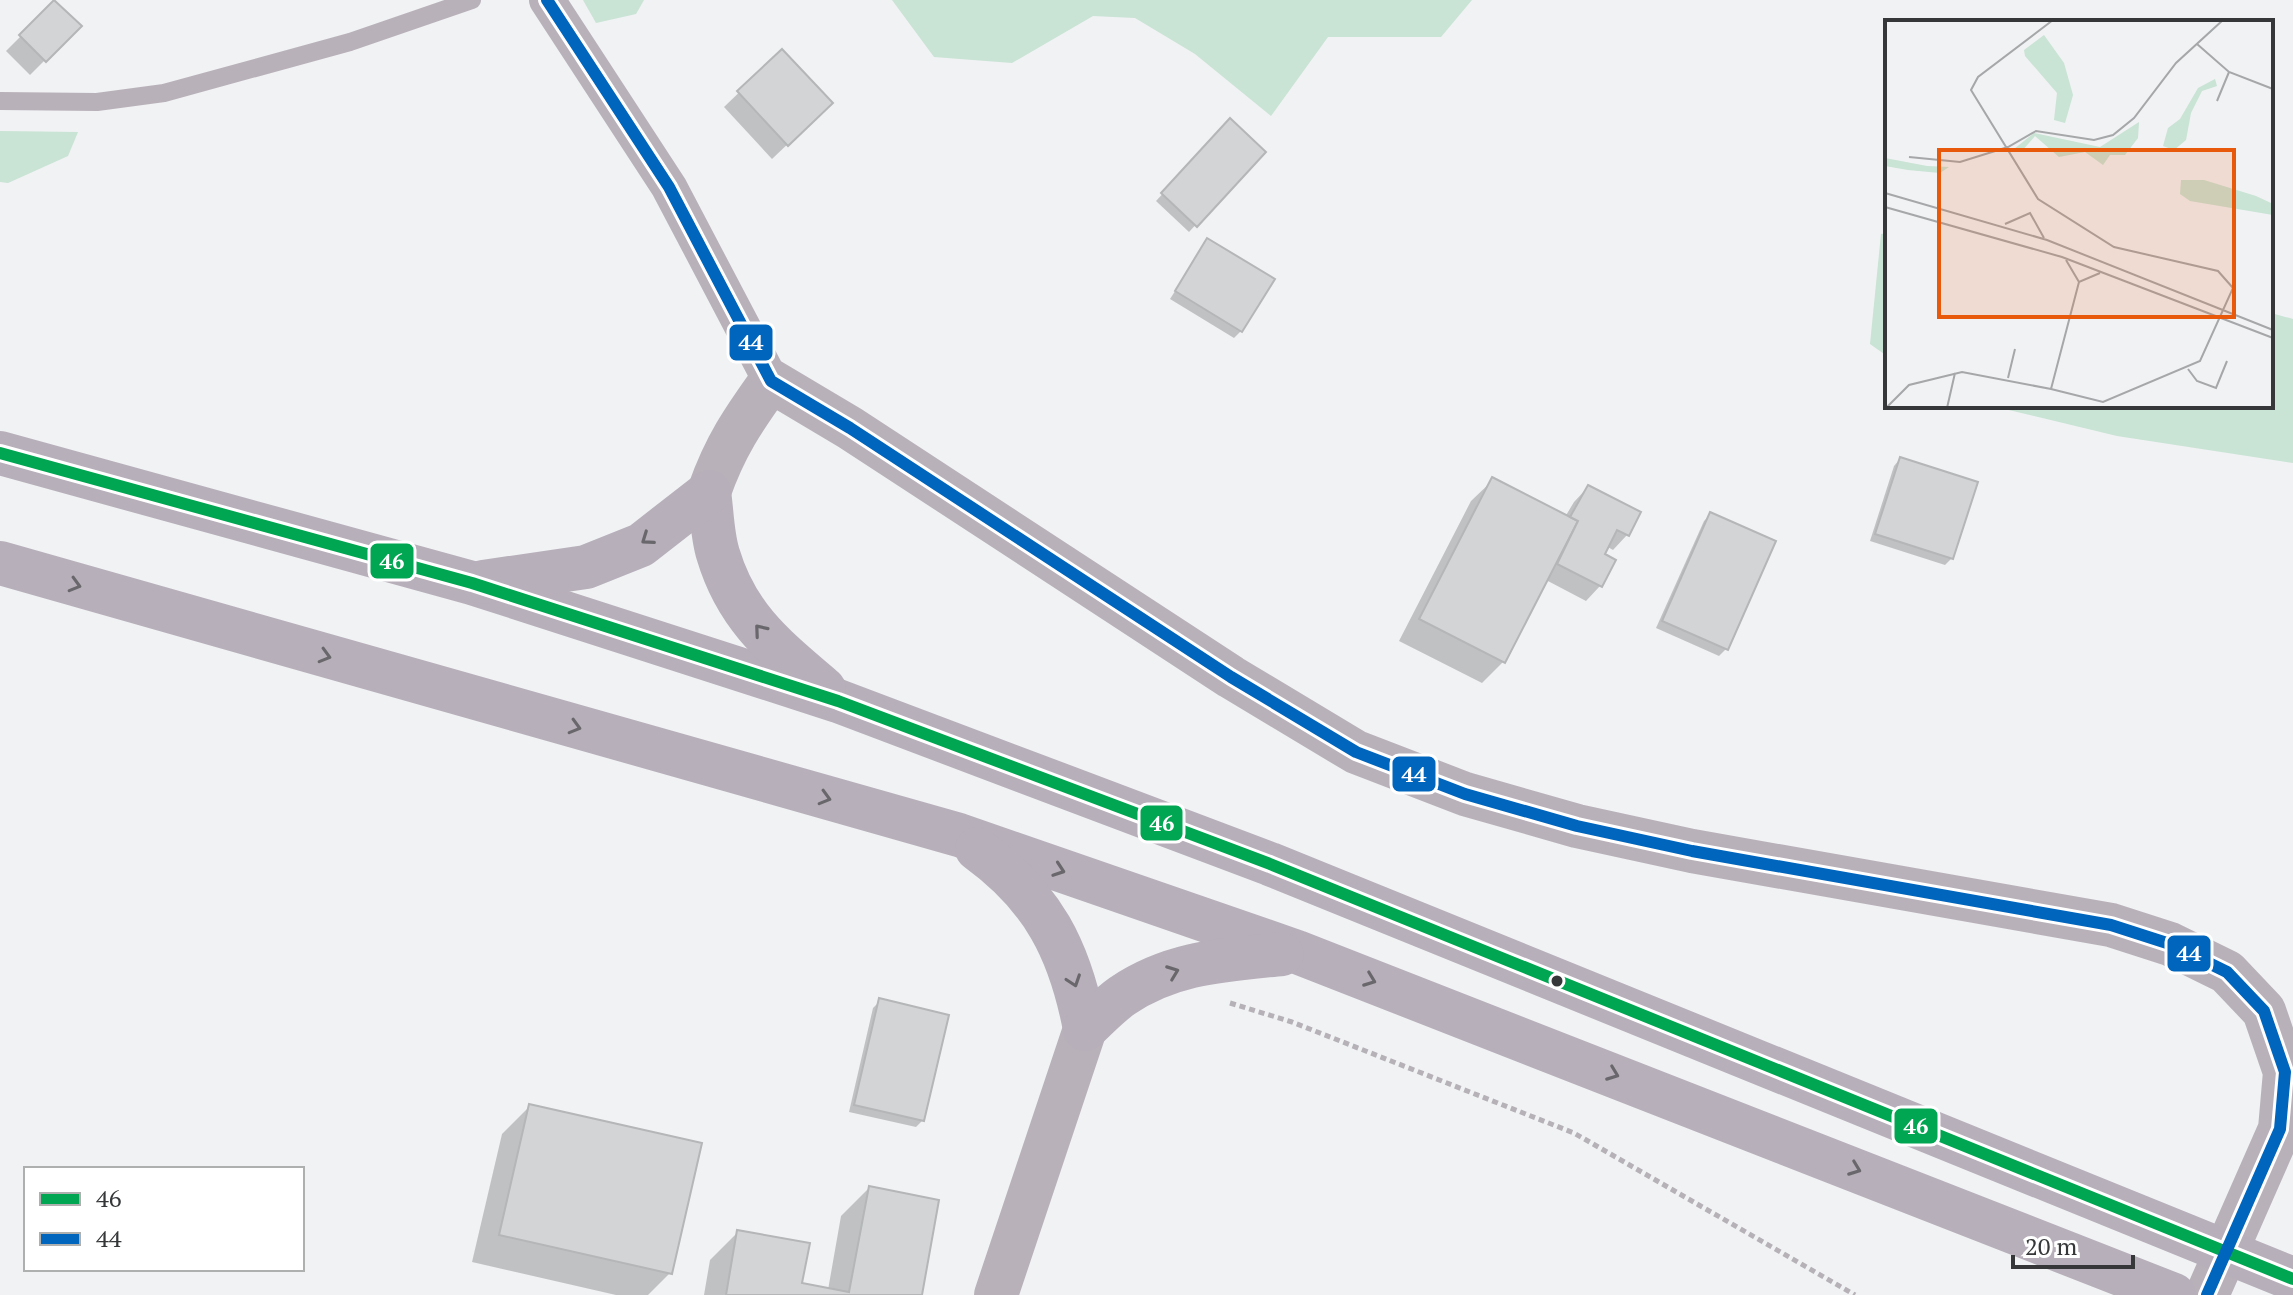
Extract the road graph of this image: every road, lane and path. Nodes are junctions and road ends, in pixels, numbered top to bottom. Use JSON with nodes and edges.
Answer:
{"nodes":[{"id":1,"x":472,"y":0,"type":"edge"},
{"id":2,"x":547,"y":0,"type":"edge"},
{"id":3,"x":0,"y":101,"type":"edge"},
{"id":4,"x":771,"y":381,"type":"junction"},
{"id":5,"x":0,"y":453,"type":"edge"},
{"id":6,"x":709,"y":492,"type":"junction"},
{"id":7,"x":0,"y":563,"type":"edge"},
{"id":8,"x":472,"y":583,"type":"junction"},
{"id":9,"x":838,"y":701,"type":"junction"},
{"id":10,"x":959,"y":835,"type":"junction"},
{"id":11,"x":1297,"y":952,"type":"junction"},
{"id":12,"x":1222,"y":1001,"type":"dead end"},
{"id":13,"x":1085,"y":1029,"type":"junction"},
{"id":14,"x":2293,"y":1279,"type":"edge"},
{"id":15,"x":996,"y":1295,"type":"edge"},
{"id":16,"x":1855,"y":1295,"type":"edge"},
{"id":17,"x":2174,"y":1295,"type":"edge"},
{"id":18,"x":2207,"y":1295,"type":"edge"}],
"edges":[{"from":1,"to":3,"type":"lane"},
{"from":2,"to":4,"type":"street"},
{"from":4,"to":6,"type":"street"},
{"from":4,"to":18,"type":"street"},
{"from":5,"to":8,"type":"highway"},
{"from":6,"to":8,"type":"highway","one_way":true},
{"from":9,"to":6,"type":"highway","one_way":true},
{"from":7,"to":10,"type":"highway","one_way":true},
{"from":8,"to":9,"type":"highway"},
{"from":9,"to":14,"type":"highway"},
{"from":10,"to":11,"type":"highway","one_way":true},
{"from":10,"to":13,"type":"highway","one_way":true},
{"from":13,"to":11,"type":"highway","one_way":true},
{"from":11,"to":17,"type":"highway","one_way":true},
{"from":12,"to":16,"type":"path"},
{"from":13,"to":15,"type":"street"}]}
